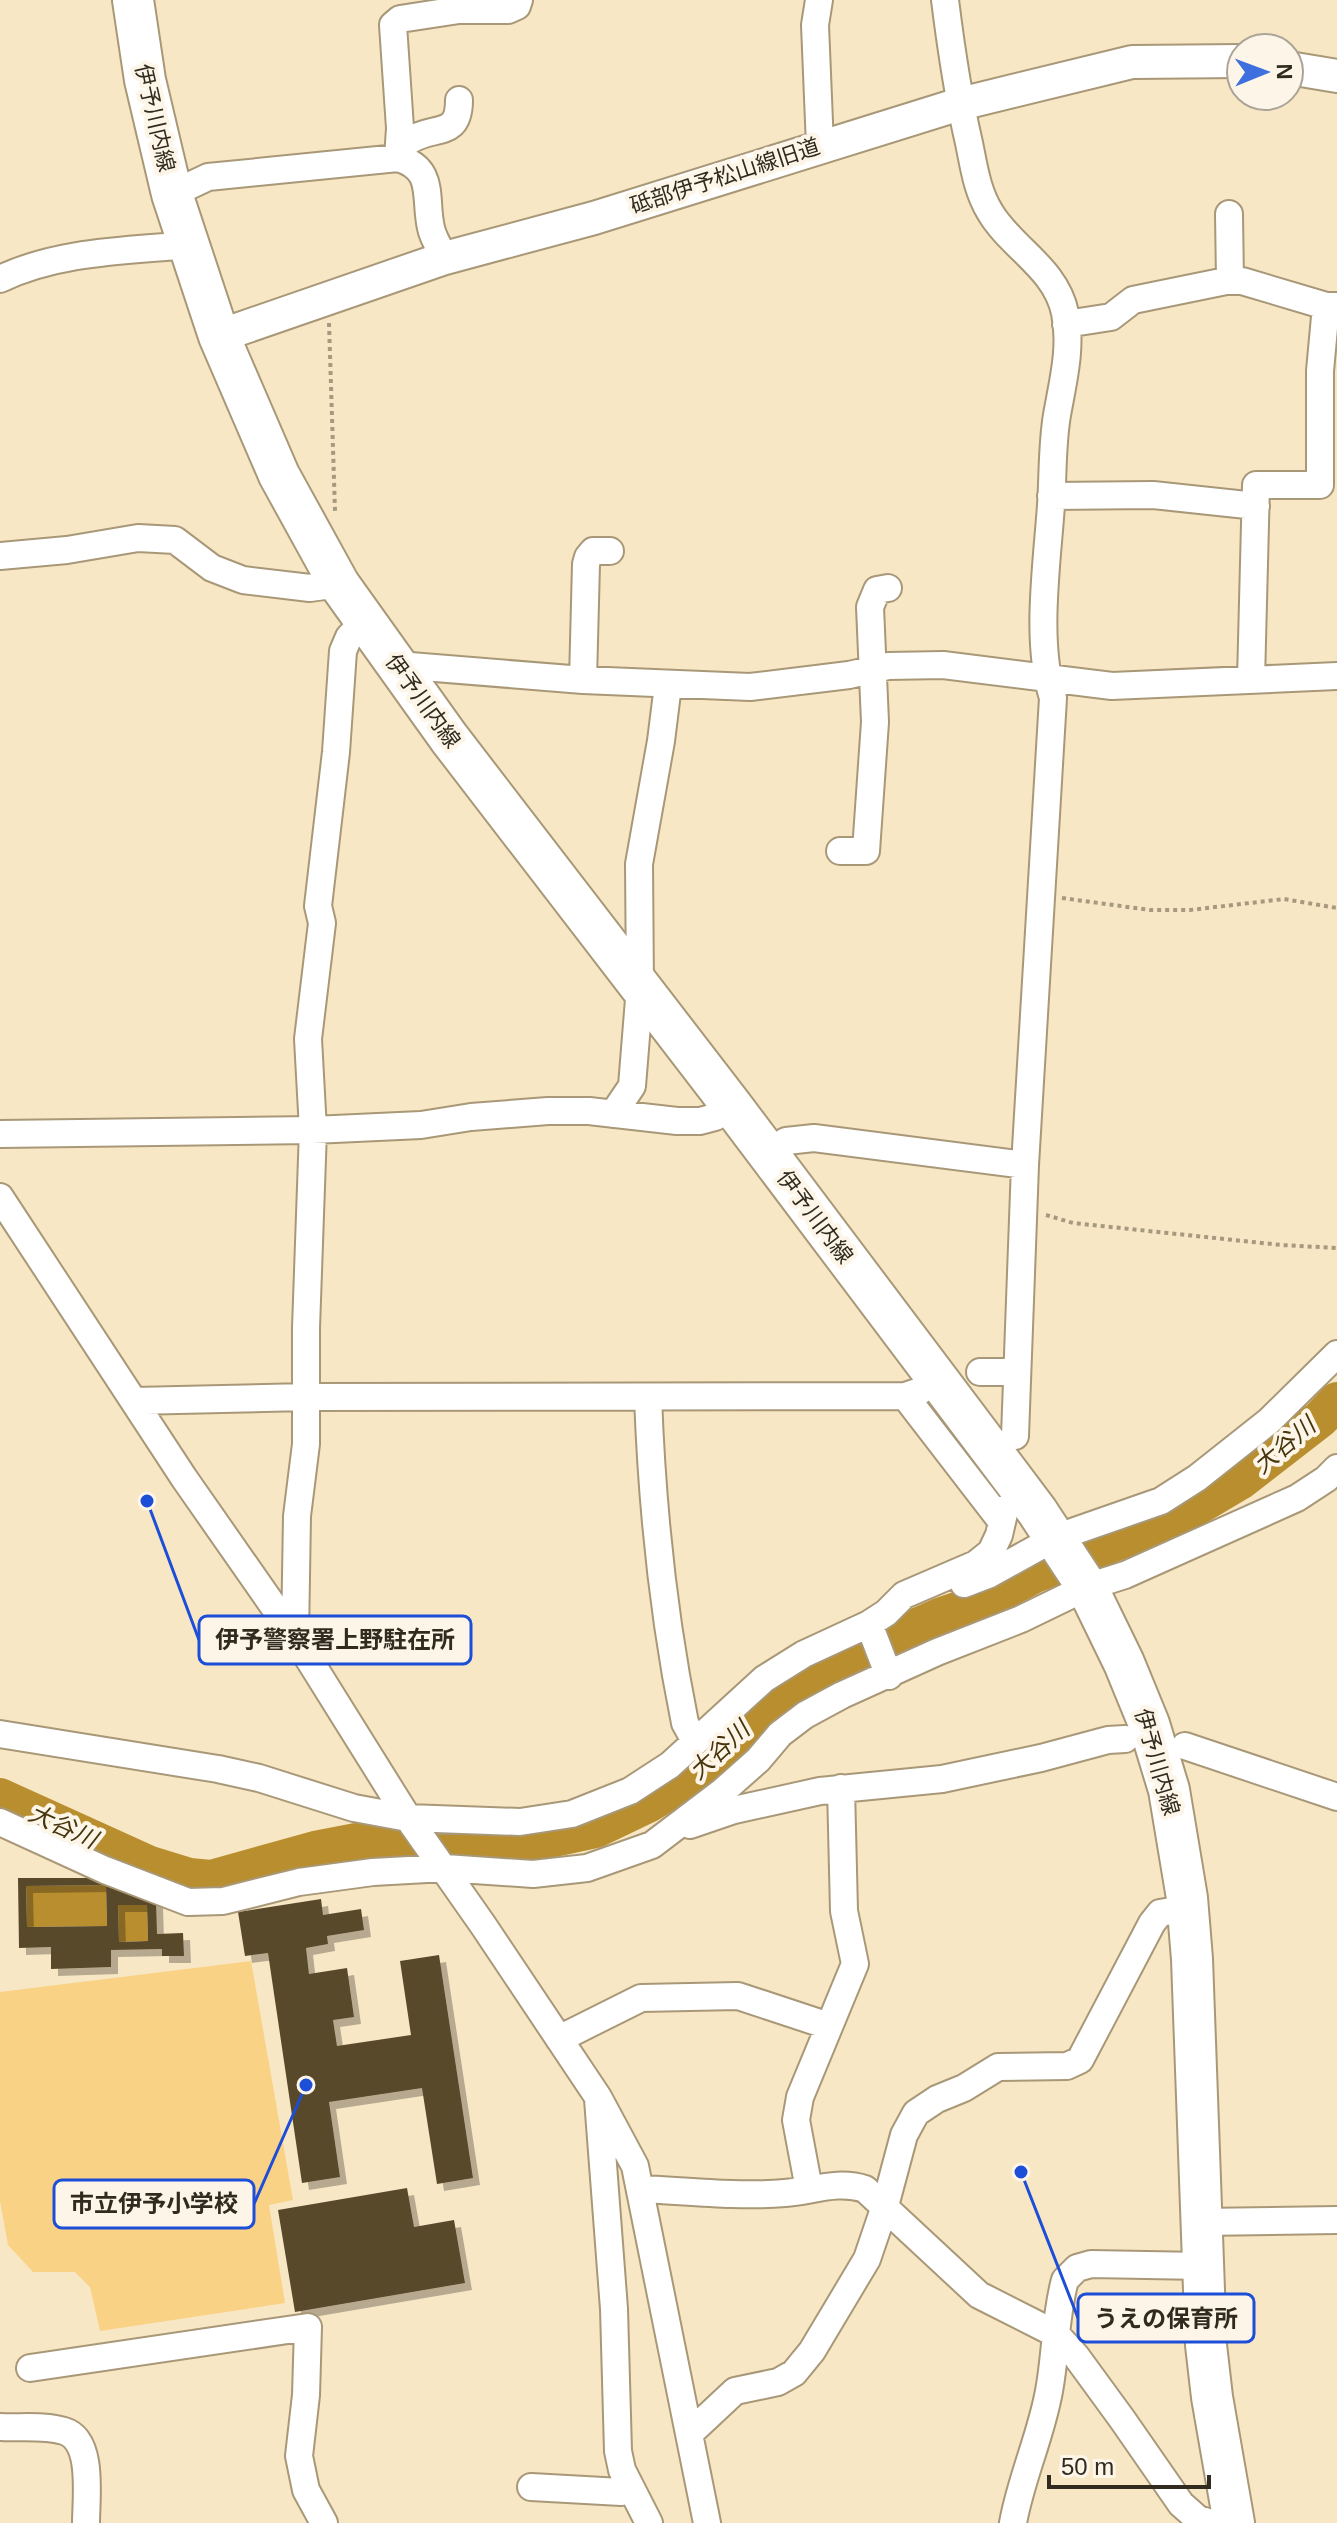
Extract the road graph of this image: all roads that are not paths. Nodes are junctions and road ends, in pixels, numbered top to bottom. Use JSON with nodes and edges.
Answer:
{"nodes":[{"id":1,"x":133,"y":0,"type":"edge"},
{"id":2,"x":519,"y":0,"type":"edge"},
{"id":3,"x":819,"y":0,"type":"edge"},
{"id":4,"x":945,"y":0,"type":"edge"},
{"id":5,"x":399,"y":10,"type":"edge"},
{"id":6,"x":1225,"y":61,"type":"edge"},
{"id":7,"x":1305,"y":71,"type":"edge"},
{"id":8,"x":1337,"y":76,"type":"edge"},
{"id":9,"x":459,"y":100,"type":"dead end"},
{"id":10,"x":960,"y":104,"type":"junction"},
{"id":11,"x":820,"y":146,"type":"junction"},
{"id":12,"x":398,"y":158,"type":"junction"},
{"id":13,"x":172,"y":194,"type":"junction"},
{"id":14,"x":1229,"y":214,"type":"dead end"},
{"id":15,"x":189,"y":245,"type":"junction"},
{"id":16,"x":445,"y":258,"type":"junction"},
{"id":17,"x":0,"y":279,"type":"edge"},
{"id":18,"x":1230,"y":281,"type":"junction"},
{"id":19,"x":1331,"y":306,"type":"edge"},
{"id":20,"x":1066,"y":324,"type":"junction"},
{"id":21,"x":219,"y":336,"type":"junction"},
{"id":22,"x":1051,"y":496,"type":"junction"},
{"id":23,"x":1256,"y":506,"type":"junction"},
{"id":24,"x":610,"y":551,"type":"dead end"},
{"id":25,"x":0,"y":556,"type":"edge"},
{"id":26,"x":339,"y":584,"type":"junction"},
{"id":27,"x":888,"y":588,"type":"dead end"},
{"id":28,"x":365,"y":621,"type":"junction"},
{"id":29,"x":398,"y":665,"type":"junction"},
{"id":30,"x":874,"y":669,"type":"junction"},
{"id":31,"x":1046,"y":676,"type":"junction"},
{"id":32,"x":1337,"y":676,"type":"edge"},
{"id":33,"x":583,"y":680,"type":"junction"},
{"id":34,"x":1251,"y":680,"type":"junction"},
{"id":35,"x":668,"y":685,"type":"junction"},
{"id":36,"x":840,"y":851,"type":"dead end"},
{"id":37,"x":640,"y":987,"type":"junction"},
{"id":38,"x":732,"y":1106,"type":"junction"},
{"id":39,"x":613,"y":1114,"type":"junction"},
{"id":40,"x":313,"y":1130,"type":"junction"},
{"id":41,"x":0,"y":1134,"type":"edge"},
{"id":42,"x":767,"y":1153,"type":"junction"},
{"id":43,"x":1025,"y":1165,"type":"junction"},
{"id":44,"x":0,"y":1197,"type":"edge"},
{"id":45,"x":1337,"y":1354,"type":"edge"},
{"id":46,"x":980,"y":1372,"type":"dead end"},
{"id":47,"x":1017,"y":1372,"type":"junction"},
{"id":48,"x":306,"y":1397,"type":"junction"},
{"id":49,"x":648,"y":1397,"type":"junction"},
{"id":50,"x":134,"y":1401,"type":"junction"},
{"id":51,"x":1015,"y":1436,"type":"dead end"},
{"id":52,"x":1337,"y":1468,"type":"edge"},
{"id":53,"x":1070,"y":1561,"type":"junction"},
{"id":54,"x":876,"y":1624,"type":"junction"},
{"id":55,"x":295,"y":1637,"type":"junction"},
{"id":56,"x":886,"y":1671,"type":"junction"},
{"id":57,"x":0,"y":1734,"type":"edge"},
{"id":58,"x":1125,"y":1739,"type":"dead end"},
{"id":59,"x":695,"y":1741,"type":"junction"},
{"id":60,"x":1185,"y":1746,"type":"dead end"},
{"id":61,"x":841,"y":1788,"type":"junction"},
{"id":62,"x":1337,"y":1797,"type":"edge"},
{"id":63,"x":0,"y":1822,"type":"edge"},
{"id":64,"x":411,"y":1822,"type":"junction"},
{"id":65,"x":668,"y":1833,"type":"junction"},
{"id":66,"x":442,"y":1865,"type":"junction"},
{"id":67,"x":1188,"y":1908,"type":"junction"},
{"id":68,"x":829,"y":2026,"type":"junction"},
{"id":69,"x":559,"y":2039,"type":"junction"},
{"id":70,"x":598,"y":2097,"type":"junction"},
{"id":71,"x":640,"y":2189,"type":"junction"},
{"id":72,"x":809,"y":2189,"type":"junction"},
{"id":73,"x":885,"y":2206,"type":"junction"},
{"id":74,"x":1337,"y":2220,"type":"edge"},
{"id":75,"x":1201,"y":2222,"type":"junction"},
{"id":76,"x":1202,"y":2266,"type":"junction"},
{"id":77,"x":1056,"y":2334,"type":"junction"},
{"id":78,"x":30,"y":2368,"type":"dead end"},
{"id":79,"x":0,"y":2427,"type":"edge"},
{"id":80,"x":689,"y":2434,"type":"junction"},
{"id":81,"x":531,"y":2487,"type":"dead end"},
{"id":82,"x":631,"y":2489,"type":"junction"},
{"id":83,"x":650,"y":2522,"type":"edge"},
{"id":84,"x":86,"y":2523,"type":"edge"},
{"id":85,"x":324,"y":2523,"type":"edge"},
{"id":86,"x":707,"y":2523,"type":"edge"},
{"id":87,"x":1013,"y":2523,"type":"edge"},
{"id":88,"x":1211,"y":2523,"type":"edge"},
{"id":89,"x":1234,"y":2523,"type":"edge"}],
"edges":[{"from":1,"to":13,"type":"main road","name":"伊予川内線"},
{"from":2,"to":5,"type":"street"},
{"from":3,"to":11,"type":"street"},
{"from":4,"to":10,"type":"street"},
{"from":5,"to":12,"type":"street"},
{"from":6,"to":10,"type":"street","name":"砥部伊予松山線旧道"},
{"from":7,"to":8,"type":"street"},
{"from":9,"to":12,"type":"street"},
{"from":10,"to":11,"type":"street","name":"砥部伊予松山線旧道"},
{"from":10,"to":20,"type":"street"},
{"from":11,"to":16,"type":"street","name":"砥部伊予松山線旧道"},
{"from":12,"to":13,"type":"street"},
{"from":12,"to":16,"type":"street"},
{"from":13,"to":15,"type":"main road","name":"伊予川内線"},
{"from":14,"to":18,"type":"street"},
{"from":15,"to":17,"type":"street"},
{"from":15,"to":21,"type":"main road","name":"伊予川内線"},
{"from":16,"to":21,"type":"street","name":"砥部伊予松山線旧道"},
{"from":18,"to":19,"type":"street"},
{"from":18,"to":20,"type":"street"},
{"from":19,"to":23,"type":"street"},
{"from":20,"to":22,"type":"street"},
{"from":21,"to":26,"type":"main road","name":"伊予川内線"},
{"from":22,"to":23,"type":"street"},
{"from":22,"to":31,"type":"street"},
{"from":23,"to":34,"type":"street"},
{"from":24,"to":33,"type":"street"},
{"from":25,"to":26,"type":"street"},
{"from":26,"to":28,"type":"main road","name":"伊予川内線"},
{"from":27,"to":30,"type":"street"},
{"from":28,"to":29,"type":"main road","name":"伊予川内線"},
{"from":28,"to":40,"type":"street"},
{"from":29,"to":33,"type":"street"},
{"from":29,"to":37,"type":"main road","name":"伊予川内線"},
{"from":30,"to":31,"type":"street"},
{"from":30,"to":35,"type":"street"},
{"from":30,"to":36,"type":"street"},
{"from":31,"to":34,"type":"street"},
{"from":31,"to":43,"type":"street"},
{"from":32,"to":34,"type":"street"},
{"from":33,"to":35,"type":"street"},
{"from":35,"to":37,"type":"street"},
{"from":37,"to":38,"type":"main road","name":"伊予川内線"},
{"from":37,"to":39,"type":"street"},
{"from":38,"to":39,"type":"street"},
{"from":38,"to":42,"type":"main road","name":"伊予川内線"},
{"from":39,"to":40,"type":"street"},
{"from":40,"to":41,"type":"street"},
{"from":40,"to":48,"type":"street"},
{"from":42,"to":43,"type":"street"},
{"from":42,"to":53,"type":"main road","name":"伊予川内線"},
{"from":43,"to":47,"type":"street"},
{"from":44,"to":50,"type":"street"},
{"from":45,"to":53,"type":"street"},
{"from":46,"to":47,"type":"street"},
{"from":47,"to":51,"type":"street"},
{"from":48,"to":49,"type":"street"},
{"from":48,"to":50,"type":"street"},
{"from":48,"to":55,"type":"street"},
{"from":49,"to":54,"type":"street"},
{"from":49,"to":59,"type":"street"},
{"from":50,"to":55,"type":"street"},
{"from":52,"to":53,"type":"street"},
{"from":53,"to":54,"type":"street"},
{"from":53,"to":56,"type":"street"},
{"from":53,"to":67,"type":"main road","name":"伊予川内線"},
{"from":54,"to":56,"type":"street"},
{"from":54,"to":59,"type":"street"},
{"from":55,"to":64,"type":"street"},
{"from":56,"to":65,"type":"street"},
{"from":57,"to":64,"type":"street"},
{"from":58,"to":61,"type":"street"},
{"from":59,"to":64,"type":"street"},
{"from":60,"to":62,"type":"street"},
{"from":61,"to":65,"type":"street"},
{"from":61,"to":68,"type":"street"},
{"from":63,"to":66,"type":"street"},
{"from":64,"to":66,"type":"street"},
{"from":65,"to":66,"type":"street"},
{"from":66,"to":69,"type":"street"},
{"from":67,"to":73,"type":"street"},
{"from":67,"to":75,"type":"main road","name":"伊予川内線"},
{"from":68,"to":69,"type":"street"},
{"from":68,"to":72,"type":"street"},
{"from":69,"to":70,"type":"street"},
{"from":70,"to":71,"type":"street"},
{"from":70,"to":82,"type":"street"},
{"from":71,"to":72,"type":"street"},
{"from":71,"to":80,"type":"street"},
{"from":72,"to":73,"type":"street"},
{"from":73,"to":77,"type":"street"},
{"from":73,"to":80,"type":"street"},
{"from":74,"to":75,"type":"street"},
{"from":75,"to":76,"type":"main road","name":"伊予川内線"},
{"from":76,"to":77,"type":"street"},
{"from":76,"to":89,"type":"main road","name":"伊予川内線"},
{"from":77,"to":87,"type":"street"},
{"from":77,"to":88,"type":"street"},
{"from":78,"to":85,"type":"street"},
{"from":79,"to":84,"type":"street"},
{"from":80,"to":86,"type":"street"},
{"from":81,"to":82,"type":"street"},
{"from":82,"to":83,"type":"street"}]}
